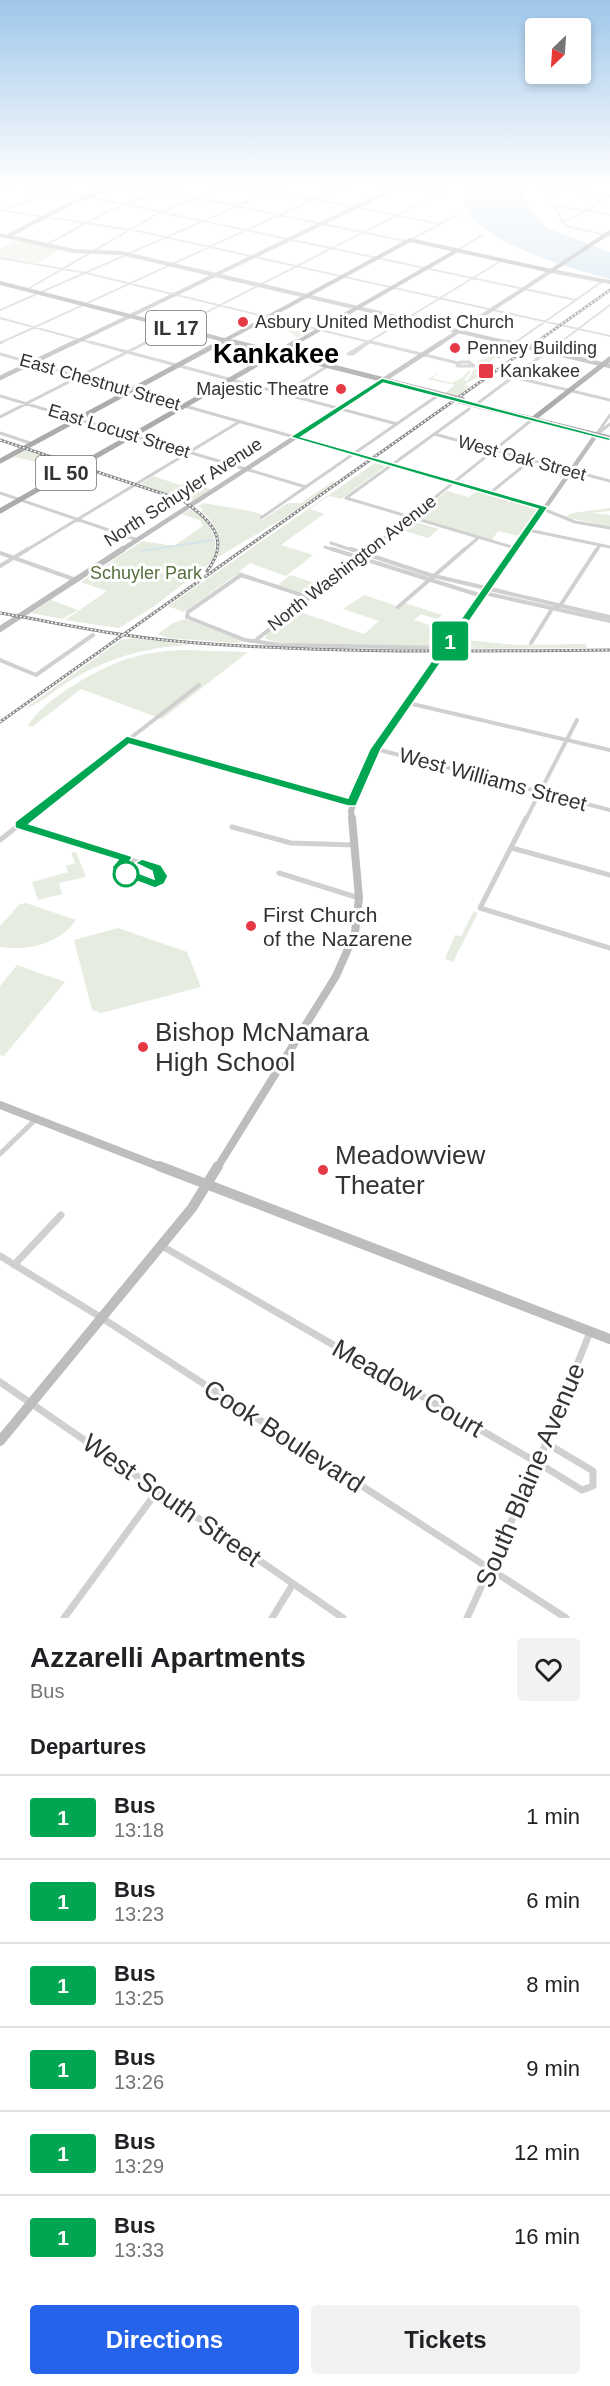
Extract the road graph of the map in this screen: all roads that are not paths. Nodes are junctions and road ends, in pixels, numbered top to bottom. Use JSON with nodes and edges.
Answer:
{"nodes":[{"id":1,"x":3,"y":259,"type":"edge"},
{"id":2,"x":80,"y":259,"type":"edge"},
{"id":3,"x":119,"y":259,"type":"edge"},
{"id":4,"x":142,"y":259,"type":"edge"},
{"id":5,"x":184,"y":259,"type":"edge"},
{"id":6,"x":247,"y":259,"type":"edge"},
{"id":7,"x":263,"y":259,"type":"edge"},
{"id":8,"x":312,"y":259,"type":"edge"},
{"id":9,"x":377,"y":259,"type":"edge"},
{"id":10,"x":380,"y":259,"type":"edge"},
{"id":11,"x":441,"y":259,"type":"edge"},
{"id":12,"x":496,"y":259,"type":"edge"},
{"id":13,"x":570,"y":259,"type":"edge"},
{"id":14,"x":503,"y":260,"type":"junction"},
{"id":15,"x":561,"y":264,"type":"junction"},
{"id":16,"x":170,"y":265,"type":"junction"},
{"id":17,"x":297,"y":266,"type":"junction"},
{"id":18,"x":542,"y":267,"type":"junction"},
{"id":19,"x":63,"y":268,"type":"junction"},
{"id":20,"x":425,"y":268,"type":"junction"},
{"id":21,"x":554,"y":269,"type":"junction"},
{"id":22,"x":86,"y":273,"type":"junction"},
{"id":23,"x":561,"y":273,"type":"junction"},
{"id":24,"x":214,"y":275,"type":"junction"},
{"id":25,"x":545,"y":275,"type":"junction"},
{"id":26,"x":343,"y":276,"type":"junction"},
{"id":27,"x":474,"y":278,"type":"junction"},
{"id":28,"x":603,"y":281,"type":"junction"},
{"id":29,"x":610,"y":282,"type":"edge"},
{"id":30,"x":0,"y":283,"type":"edge"},
{"id":31,"x":128,"y":284,"type":"junction"},
{"id":32,"x":259,"y":285,"type":"junction"},
{"id":33,"x":392,"y":287,"type":"junction"},
{"id":34,"x":524,"y":289,"type":"junction"},
{"id":35,"x":26,"y":290,"type":"junction"},
{"id":36,"x":39,"y":293,"type":"junction"},
{"id":37,"x":173,"y":295,"type":"junction"},
{"id":38,"x":306,"y":296,"type":"junction"},
{"id":39,"x":441,"y":298,"type":"junction"},
{"id":40,"x":576,"y":300,"type":"junction"},
{"id":41,"x":83,"y":305,"type":"junction"},
{"id":42,"x":610,"y":305,"type":"edge"},
{"id":43,"x":219,"y":306,"type":"junction"},
{"id":44,"x":356,"y":308,"type":"junction"},
{"id":45,"x":492,"y":309,"type":"junction"},
{"id":46,"x":0,"y":310,"type":"edge"},
{"id":47,"x":128,"y":316,"type":"junction"},
{"id":48,"x":267,"y":317,"type":"junction"},
{"id":49,"x":0,"y":318,"type":"edge"},
{"id":50,"x":406,"y":319,"type":"junction"},
{"id":51,"x":545,"y":321,"type":"junction"},
{"id":52,"x":35,"y":327,"type":"junction"},
{"id":53,"x":175,"y":328,"type":"junction"},
{"id":54,"x":317,"y":329,"type":"junction"},
{"id":55,"x":578,"y":329,"type":"junction"},
{"id":56,"x":458,"y":331,"type":"junction"},
{"id":57,"x":610,"y":336,"type":"edge"},
{"id":58,"x":81,"y":339,"type":"junction"},
{"id":59,"x":224,"y":341,"type":"junction"},
{"id":60,"x":369,"y":342,"type":"junction"},
{"id":61,"x":0,"y":343,"type":"edge"},
{"id":62,"x":512,"y":344,"type":"junction"},
{"id":63,"x":129,"y":352,"type":"junction"},
{"id":64,"x":547,"y":352,"type":"junction"},
{"id":65,"x":0,"y":354,"type":"edge"},
{"id":66,"x":275,"y":354,"type":"junction"},
{"id":67,"x":422,"y":355,"type":"junction"},
{"id":68,"x":499,"y":357,"type":"dead end"},
{"id":69,"x":610,"y":359,"type":"edge"},
{"id":70,"x":31,"y":363,"type":"junction"},
{"id":71,"x":458,"y":363,"type":"junction"},
{"id":72,"x":603,"y":365,"type":"junction"},
{"id":73,"x":179,"y":366,"type":"junction"},
{"id":74,"x":610,"y":366,"type":"edge"},
{"id":75,"x":326,"y":367,"type":"junction"},
{"id":76,"x":80,"y":377,"type":"junction"},
{"id":77,"x":513,"y":377,"type":"junction"},
{"id":78,"x":0,"y":378,"type":"edge"},
{"id":79,"x":230,"y":379,"type":"junction"},
{"id":80,"x":382,"y":380,"type":"junction"},
{"id":81,"x":132,"y":391,"type":"junction"},
{"id":82,"x":571,"y":391,"type":"junction"},
{"id":83,"x":283,"y":394,"type":"junction"},
{"id":84,"x":0,"y":396,"type":"edge"},
{"id":85,"x":438,"y":396,"type":"junction"},
{"id":86,"x":458,"y":400,"type":"junction"},
{"id":87,"x":610,"y":400,"type":"edge"},
{"id":88,"x":478,"y":403,"type":"junction"},
{"id":89,"x":27,"y":404,"type":"junction"},
{"id":90,"x":184,"y":406,"type":"junction"},
{"id":91,"x":339,"y":409,"type":"junction"},
{"id":92,"x":469,"y":409,"type":"dead end"},
{"id":93,"x":610,"y":415,"type":"edge"},
{"id":94,"x":0,"y":417,"type":"edge"},
{"id":95,"x":80,"y":419,"type":"junction"},
{"id":96,"x":533,"y":419,"type":"junction"},
{"id":97,"x":239,"y":422,"type":"junction"},
{"id":98,"x":397,"y":424,"type":"junction"},
{"id":99,"x":610,"y":424,"type":"edge"},
{"id":100,"x":0,"y":433,"type":"edge"},
{"id":101,"x":434,"y":434,"type":"junction"},
{"id":102,"x":133,"y":435,"type":"junction"},
{"id":103,"x":596,"y":435,"type":"junction"},
{"id":104,"x":294,"y":437,"type":"junction"},
{"id":105,"x":610,"y":438,"type":"edge"},
{"id":106,"x":33,"y":444,"type":"junction"},
{"id":107,"x":495,"y":450,"type":"junction"},
{"id":108,"x":189,"y":452,"type":"junction"},
{"id":109,"x":354,"y":454,"type":"junction"},
{"id":110,"x":531,"y":460,"type":"junction"},
{"id":111,"x":0,"y":461,"type":"edge"},
{"id":112,"x":392,"y":465,"type":"junction"},
{"id":113,"x":247,"y":469,"type":"junction"},
{"id":114,"x":571,"y":470,"type":"junction"},
{"id":115,"x":610,"y":481,"type":"edge"},
{"id":116,"x":455,"y":483,"type":"junction"},
{"id":117,"x":306,"y":487,"type":"junction"},
{"id":118,"x":0,"y":493,"type":"edge"},
{"id":119,"x":490,"y":493,"type":"junction"},
{"id":120,"x":20,"y":500,"type":"junction"},
{"id":121,"x":543,"y":508,"type":"junction"},
{"id":122,"x":0,"y":511,"type":"edge"},
{"id":123,"x":261,"y":518,"type":"dead end"},
{"id":124,"x":410,"y":518,"type":"junction"},
{"id":125,"x":78,"y":519,"type":"junction"},
{"id":126,"x":610,"y":528,"type":"edge"},
{"id":127,"x":528,"y":530,"type":"junction"},
{"id":128,"x":478,"y":538,"type":"junction"},
{"id":129,"x":138,"y":540,"type":"junction"},
{"id":130,"x":331,"y":543,"type":"dead end"},
{"id":131,"x":600,"y":545,"type":"junction"},
{"id":132,"x":610,"y":547,"type":"edge"},
{"id":133,"x":325,"y":548,"type":"dead end"},
{"id":134,"x":515,"y":548,"type":"junction"},
{"id":135,"x":0,"y":553,"type":"edge"},
{"id":136,"x":364,"y":554,"type":"junction"},
{"id":137,"x":14,"y":558,"type":"junction"},
{"id":138,"x":359,"y":558,"type":"junction"},
{"id":139,"x":0,"y":566,"type":"edge"},
{"id":140,"x":435,"y":575,"type":"junction"},
{"id":141,"x":76,"y":580,"type":"junction"},
{"id":142,"x":429,"y":580,"type":"junction"},
{"id":143,"x":484,"y":593,"type":"junction"},
{"id":144,"x":308,"y":597,"type":"junction"},
{"id":145,"x":398,"y":607,"type":"dead end"},
{"id":146,"x":557,"y":607,"type":"junction"},
{"id":147,"x":610,"y":619,"type":"edge"},
{"id":148,"x":0,"y":629,"type":"edge"},
{"id":149,"x":93,"y":635,"type":"dead end"},
{"id":150,"x":255,"y":640,"type":"junction"},
{"id":151,"x":531,"y":643,"type":"dead end"},
{"id":152,"x":445,"y":648,"type":"junction"},
{"id":153,"x":0,"y":660,"type":"edge"},
{"id":154,"x":199,"y":685,"type":"dead end"},
{"id":155,"x":408,"y":703,"type":"junction"},
{"id":156,"x":577,"y":720,"type":"dead end"},
{"id":157,"x":127,"y":740,"type":"junction"},
{"id":158,"x":568,"y":740,"type":"junction"},
{"id":159,"x":376,"y":749,"type":"junction"},
{"id":160,"x":610,"y":750,"type":"edge"},
{"id":161,"x":541,"y":792,"type":"junction"},
{"id":162,"x":352,"y":803,"type":"junction"},
{"id":163,"x":610,"y":810,"type":"edge"},
{"id":164,"x":20,"y":825,"type":"junction"},
{"id":165,"x":232,"y":828,"type":"dead end"},
{"id":166,"x":0,"y":840,"type":"edge"},
{"id":167,"x":354,"y":845,"type":"junction"},
{"id":168,"x":512,"y":848,"type":"junction"},
{"id":169,"x":162,"y":870,"type":"dead end"},
{"id":170,"x":279,"y":873,"type":"dead end"},
{"id":171,"x":610,"y":875,"type":"edge"},
{"id":172,"x":359,"y":898,"type":"junction"},
{"id":173,"x":610,"y":948,"type":"edge"},
{"id":174,"x":0,"y":1105,"type":"edge"},
{"id":175,"x":36,"y":1119,"type":"junction"},
{"id":176,"x":0,"y":1154,"type":"edge"},
{"id":177,"x":206,"y":1184,"type":"junction"},
{"id":178,"x":61,"y":1215,"type":"dead end"},
{"id":179,"x":162,"y":1246,"type":"junction"},
{"id":180,"x":0,"y":1256,"type":"edge"},
{"id":181,"x":14,"y":1265,"type":"junction"},
{"id":182,"x":102,"y":1318,"type":"junction"},
{"id":183,"x":590,"y":1332,"type":"junction"},
{"id":184,"x":610,"y":1340,"type":"edge"},
{"id":185,"x":0,"y":1382,"type":"edge"},
{"id":186,"x":32,"y":1403,"type":"junction"},
{"id":187,"x":0,"y":1441,"type":"edge"},
{"id":188,"x":546,"y":1443,"type":"junction"},
{"id":189,"x":538,"y":1463,"type":"junction"},
{"id":190,"x":158,"y":1490,"type":"junction"},
{"id":191,"x":491,"y":1571,"type":"junction"},
{"id":192,"x":293,"y":1584,"type":"junction"},
{"id":193,"x":64,"y":1618,"type":"edge"},
{"id":194,"x":272,"y":1618,"type":"edge"},
{"id":195,"x":343,"y":1618,"type":"edge"},
{"id":196,"x":468,"y":1618,"type":"edge"},
{"id":197,"x":566,"y":1618,"type":"edge"}],
"edges":[{"from":1,"to":19,"type":"street"},
{"from":2,"to":19,"type":"street"},
{"from":3,"to":22,"type":"street"},
{"from":4,"to":16,"type":"main road"},
{"from":5,"to":16,"type":"street"},
{"from":6,"to":24,"type":"main road"},
{"from":7,"to":17,"type":"street"},
{"from":8,"to":17,"type":"street"},
{"from":9,"to":26,"type":"main road","number":"IL 50"},
{"from":10,"to":20,"type":"street"},
{"from":11,"to":20,"type":"main road","number":"IL 50"},
{"from":12,"to":14,"type":"main road"},
{"from":13,"to":15,"type":"main road"},
{"from":14,"to":18,"type":"main road"},
{"from":14,"to":21,"type":"main road"},
{"from":14,"to":27,"type":"street"},
{"from":15,"to":18,"type":"main road"},
{"from":15,"to":21,"type":"main road"},
{"from":16,"to":24,"type":"main road"},
{"from":16,"to":31,"type":"street"},
{"from":17,"to":26,"type":"street"},
{"from":17,"to":32,"type":"street"},
{"from":18,"to":21,"type":"main road"},
{"from":19,"to":22,"type":"street"},
{"from":19,"to":35,"type":"street"},
{"from":20,"to":27,"type":"street"},
{"from":20,"to":33,"type":"main road","number":"IL 50"},
{"from":21,"to":23,"type":"main road"},
{"from":21,"to":25,"type":"main road","name":"North Schuyler Avenue"},
{"from":21,"to":28,"type":"main road"},
{"from":22,"to":31,"type":"street"},
{"from":22,"to":36,"type":"street"},
{"from":23,"to":25,"type":"main road"},
{"from":23,"to":28,"type":"main road"},
{"from":24,"to":32,"type":"main road"},
{"from":24,"to":37,"type":"main road"},
{"from":25,"to":34,"type":"main road","name":"North Schuyler Avenue"},
{"from":26,"to":33,"type":"street"},
{"from":26,"to":38,"type":"main road","number":"IL 50"},
{"from":27,"to":34,"type":"street"},
{"from":27,"to":39,"type":"street"},
{"from":28,"to":29,"type":"main road"},
{"from":28,"to":40,"type":"street"},
{"from":30,"to":35,"type":"main road","number":"IL 17"},
{"from":31,"to":37,"type":"street"},
{"from":31,"to":41,"type":"street"},
{"from":32,"to":38,"type":"main road"},
{"from":32,"to":43,"type":"street"},
{"from":33,"to":39,"type":"street"},
{"from":33,"to":44,"type":"main road","number":"IL 50"},
{"from":34,"to":40,"type":"street"},
{"from":34,"to":45,"type":"main road","name":"North Schuyler Avenue"},
{"from":35,"to":36,"type":"main road","number":"IL 17"},
{"from":36,"to":41,"type":"main road","number":"IL 17"},
{"from":36,"to":46,"type":"street"},
{"from":37,"to":43,"type":"street"},
{"from":37,"to":47,"type":"main road"},
{"from":38,"to":44,"type":"main road"},
{"from":38,"to":48,"type":"main road","number":"IL 50"},
{"from":39,"to":45,"type":"street"},
{"from":39,"to":50,"type":"street"},
{"from":40,"to":51,"type":"street"},
{"from":41,"to":47,"type":"main road","number":"IL 17"},
{"from":41,"to":52,"type":"street"},
{"from":42,"to":55,"type":"street"},
{"from":43,"to":48,"type":"street"},
{"from":43,"to":53,"type":"street"},
{"from":44,"to":50,"type":"main road"},
{"from":44,"to":54,"type":"main road","number":"IL 50"},
{"from":45,"to":51,"type":"street"},
{"from":45,"to":56,"type":"main road","name":"North Schuyler Avenue"},
{"from":47,"to":53,"type":"main road","number":"IL 17"},
{"from":47,"to":58,"type":"main road"},
{"from":48,"to":54,"type":"street"},
{"from":48,"to":59,"type":"main road","number":"IL 50"},
{"from":49,"to":52,"type":"street"},
{"from":50,"to":56,"type":"main road"},
{"from":50,"to":60,"type":"street"},
{"from":51,"to":55,"type":"street"},
{"from":51,"to":62,"type":"street"},
{"from":52,"to":58,"type":"street"},
{"from":52,"to":61,"type":"street"},
{"from":53,"to":59,"type":"main road","number":"IL 17"},
{"from":53,"to":63,"type":"street"},
{"from":54,"to":60,"type":"street"},
{"from":54,"to":66,"type":"main road","number":"IL 50"},
{"from":55,"to":57,"type":"street"},
{"from":55,"to":64,"type":"street"},
{"from":56,"to":62,"type":"main road"},
{"from":56,"to":67,"type":"main road","name":"North Schuyler Avenue"},
{"from":58,"to":63,"type":"street"},
{"from":58,"to":70,"type":"main road"},
{"from":59,"to":66,"type":"main road","number":"IL 17"},
{"from":59,"to":73,"type":"main road","number":"IL 50"},
{"from":60,"to":60,"type":"street"},
{"from":60,"to":67,"type":"street"},
{"from":62,"to":64,"type":"main road"},
{"from":62,"to":68,"type":"street"},
{"from":63,"to":73,"type":"street"},
{"from":63,"to":76,"type":"street"},
{"from":64,"to":72,"type":"main road"},
{"from":64,"to":77,"type":"street"},
{"from":65,"to":70,"type":"street","name":"East Chestnut Street"},
{"from":66,"to":75,"type":"main road","number":"IL 17"},
{"from":66,"to":79,"type":"main road","number":"IL 50"},
{"from":67,"to":71,"type":"street"},
{"from":67,"to":80,"type":"main road","name":"North Schuyler Avenue"},
{"from":69,"to":72,"type":"main road"},
{"from":70,"to":76,"type":"street","name":"East Chestnut Street"},
{"from":70,"to":78,"type":"main road"},
{"from":71,"to":71,"type":"street"},
{"from":72,"to":74,"type":"main road"},
{"from":72,"to":82,"type":"main road"},
{"from":73,"to":79,"type":"street"},
{"from":73,"to":81,"type":"main road","number":"IL 50"},
{"from":75,"to":80,"type":"main road","number":"IL 17"},
{"from":75,"to":83,"type":"street"},
{"from":76,"to":81,"type":"street","name":"East Chestnut Street"},
{"from":76,"to":89,"type":"street"},
{"from":77,"to":82,"type":"street"},
{"from":77,"to":88,"type":"street"},
{"from":79,"to":83,"type":"street"},
{"from":79,"to":90,"type":"main road","number":"IL 50"},
{"from":80,"to":85,"type":"main road","number":"IL 17"},
{"from":80,"to":86,"type":"main road","number":"IL 17"},
{"from":80,"to":91,"type":"main road","name":"North Schuyler Avenue"},
{"from":81,"to":90,"type":"street","name":"East Chestnut Street"},
{"from":81,"to":95,"type":"main road","number":"IL 50"},
{"from":82,"to":87,"type":"street"},
{"from":82,"to":96,"type":"main road"},
{"from":83,"to":91,"type":"street"},
{"from":84,"to":89,"type":"street","name":"East Locust Street"},
{"from":85,"to":86,"type":"main road","number":"IL 17"},
{"from":85,"to":98,"type":"street"},
{"from":86,"to":88,"type":"main road","number":"IL 17"},
{"from":86,"to":96,"type":"main road","number":"IL 17"},
{"from":88,"to":96,"type":"main road","number":"IL 17"},
{"from":89,"to":94,"type":"street"},
{"from":89,"to":95,"type":"street","name":"East Locust Street"},
{"from":90,"to":97,"type":"street","name":"East Chestnut Street"},
{"from":90,"to":102,"type":"main road","number":"IL 50"},
{"from":91,"to":98,"type":"street"},
{"from":91,"to":104,"type":"main road","name":"North Schuyler Avenue"},
{"from":92,"to":101,"type":"street"},
{"from":93,"to":103,"type":"street"},
{"from":95,"to":102,"type":"street","name":"East Locust Street"},
{"from":95,"to":106,"type":"main road","number":"IL 50"},
{"from":96,"to":103,"type":"main road"},
{"from":96,"to":107,"type":"street","name":"North Washington Avenue"},
{"from":97,"to":104,"type":"street","name":"East Chestnut Street"},
{"from":97,"to":108,"type":"street"},
{"from":98,"to":109,"type":"street"},
{"from":99,"to":103,"type":"street"},
{"from":100,"to":106,"type":"street"},
{"from":101,"to":107,"type":"street","name":"West Oak Street"},
{"from":101,"to":112,"type":"street"},
{"from":102,"to":108,"type":"street","name":"East Locust Street"},
{"from":102,"to":120,"type":"main road","number":"IL 50"},
{"from":103,"to":105,"type":"main road"},
{"from":103,"to":114,"type":"main road"},
{"from":104,"to":109,"type":"street","name":"East Chestnut Street"},
{"from":104,"to":113,"type":"main road","name":"North Schuyler Avenue"},
{"from":106,"to":111,"type":"main road","number":"IL 50"},
{"from":107,"to":110,"type":"street","name":"West Oak Street"},
{"from":107,"to":116,"type":"street","name":"North Washington Avenue"},
{"from":108,"to":113,"type":"street","name":"East Locust Street"},
{"from":108,"to":125,"type":"street"},
{"from":109,"to":112,"type":"street","name":"East Chestnut Street"},
{"from":109,"to":117,"type":"street"},
{"from":110,"to":114,"type":"street","name":"West Oak Street"},
{"from":110,"to":119,"type":"street"},
{"from":112,"to":116,"type":"street","name":"East Chestnut Street"},
{"from":112,"to":124,"type":"street"},
{"from":113,"to":117,"type":"street","name":"East Locust Street"},
{"from":113,"to":129,"type":"main road","name":"North Schuyler Avenue"},
{"from":114,"to":115,"type":"street","name":"West Oak Street"},
{"from":114,"to":121,"type":"main road"},
{"from":116,"to":119,"type":"street","name":"East Chestnut Street"},
{"from":116,"to":124,"type":"street","name":"North Washington Avenue"},
{"from":117,"to":123,"type":"street"},
{"from":118,"to":120,"type":"street"},
{"from":119,"to":121,"type":"street","name":"East Chestnut Street"},
{"from":120,"to":122,"type":"main road","number":"IL 50"},
{"from":120,"to":125,"type":"street"},
{"from":121,"to":126,"type":"street","name":"East Chestnut Street"},
{"from":121,"to":127,"type":"main road"},
{"from":124,"to":128,"type":"street"},
{"from":124,"to":136,"type":"street","name":"North Washington Avenue"},
{"from":125,"to":129,"type":"street"},
{"from":125,"to":137,"type":"street"},
{"from":127,"to":131,"type":"street"},
{"from":127,"to":134,"type":"main road"},
{"from":128,"to":134,"type":"street"},
{"from":128,"to":140,"type":"street"},
{"from":129,"to":141,"type":"main road","name":"North Schuyler Avenue"},
{"from":130,"to":136,"type":"street"},
{"from":131,"to":132,"type":"street"},
{"from":131,"to":146,"type":"street"},
{"from":133,"to":138,"type":"street"},
{"from":134,"to":143,"type":"main road"},
{"from":135,"to":137,"type":"street"},
{"from":136,"to":138,"type":"street","name":"North Washington Avenue"},
{"from":136,"to":140,"type":"street"},
{"from":137,"to":139,"type":"street"},
{"from":137,"to":141,"type":"street"},
{"from":138,"to":142,"type":"street"},
{"from":138,"to":144,"type":"street","name":"North Washington Avenue"},
{"from":140,"to":142,"type":"street"},
{"from":140,"to":143,"type":"street"},
{"from":141,"to":148,"type":"main road","name":"North Schuyler Avenue"},
{"from":142,"to":143,"type":"street"},
{"from":142,"to":145,"type":"street"},
{"from":143,"to":146,"type":"street"},
{"from":143,"to":152,"type":"main road"},
{"from":144,"to":150,"type":"street","name":"North Washington Avenue"},
{"from":144,"to":150,"type":"street"},
{"from":146,"to":147,"type":"street"},
{"from":146,"to":151,"type":"street"},
{"from":149,"to":153,"type":"street"},
{"from":150,"to":152,"type":"street"},
{"from":152,"to":155,"type":"main road"},
{"from":154,"to":157,"type":"street"},
{"from":155,"to":158,"type":"street"},
{"from":155,"to":159,"type":"main road"},
{"from":156,"to":158,"type":"street"},
{"from":157,"to":162,"type":"street"},
{"from":157,"to":164,"type":"street"},
{"from":158,"to":160,"type":"street"},
{"from":158,"to":161,"type":"street"},
{"from":159,"to":161,"type":"street","name":"West Williams Street"},
{"from":159,"to":162,"type":"main road"},
{"from":161,"to":163,"type":"street","name":"West Williams Street"},
{"from":161,"to":168,"type":"street"},
{"from":162,"to":167,"type":"main road"},
{"from":164,"to":166,"type":"street"},
{"from":164,"to":169,"type":"street"},
{"from":165,"to":167,"type":"street"},
{"from":167,"to":172,"type":"main road"},
{"from":168,"to":171,"type":"street"},
{"from":168,"to":173,"type":"street"},
{"from":170,"to":172,"type":"street"},
{"from":172,"to":177,"type":"main road"},
{"from":174,"to":175,"type":"main road"},
{"from":175,"to":176,"type":"street"},
{"from":175,"to":177,"type":"main road"},
{"from":177,"to":179,"type":"main road"},
{"from":177,"to":183,"type":"main road"},
{"from":178,"to":181,"type":"street"},
{"from":179,"to":182,"type":"main road"},
{"from":179,"to":189,"type":"street","name":"Meadow Court"},
{"from":180,"to":181,"type":"street","name":"Cook Boulevard"},
{"from":181,"to":182,"type":"street","name":"Cook Boulevard"},
{"from":182,"to":186,"type":"main road"},
{"from":182,"to":191,"type":"street","name":"Cook Boulevard"},
{"from":183,"to":184,"type":"main road"},
{"from":183,"to":188,"type":"street","name":"South Blaine Avenue"},
{"from":185,"to":186,"type":"street","name":"West South Street"},
{"from":186,"to":187,"type":"main road"},
{"from":186,"to":190,"type":"street","name":"West South Street"},
{"from":188,"to":189,"type":"street","name":"South Blaine Avenue"},
{"from":188,"to":189,"type":"street","name":"Meadow Court"},
{"from":189,"to":191,"type":"street","name":"South Blaine Avenue"},
{"from":190,"to":192,"type":"street","name":"West South Street"},
{"from":190,"to":193,"type":"street"},
{"from":191,"to":196,"type":"street","name":"South Blaine Avenue"},
{"from":191,"to":197,"type":"street","name":"Cook Boulevard"},
{"from":192,"to":194,"type":"street"},
{"from":192,"to":195,"type":"street","name":"West South Street"}]}
